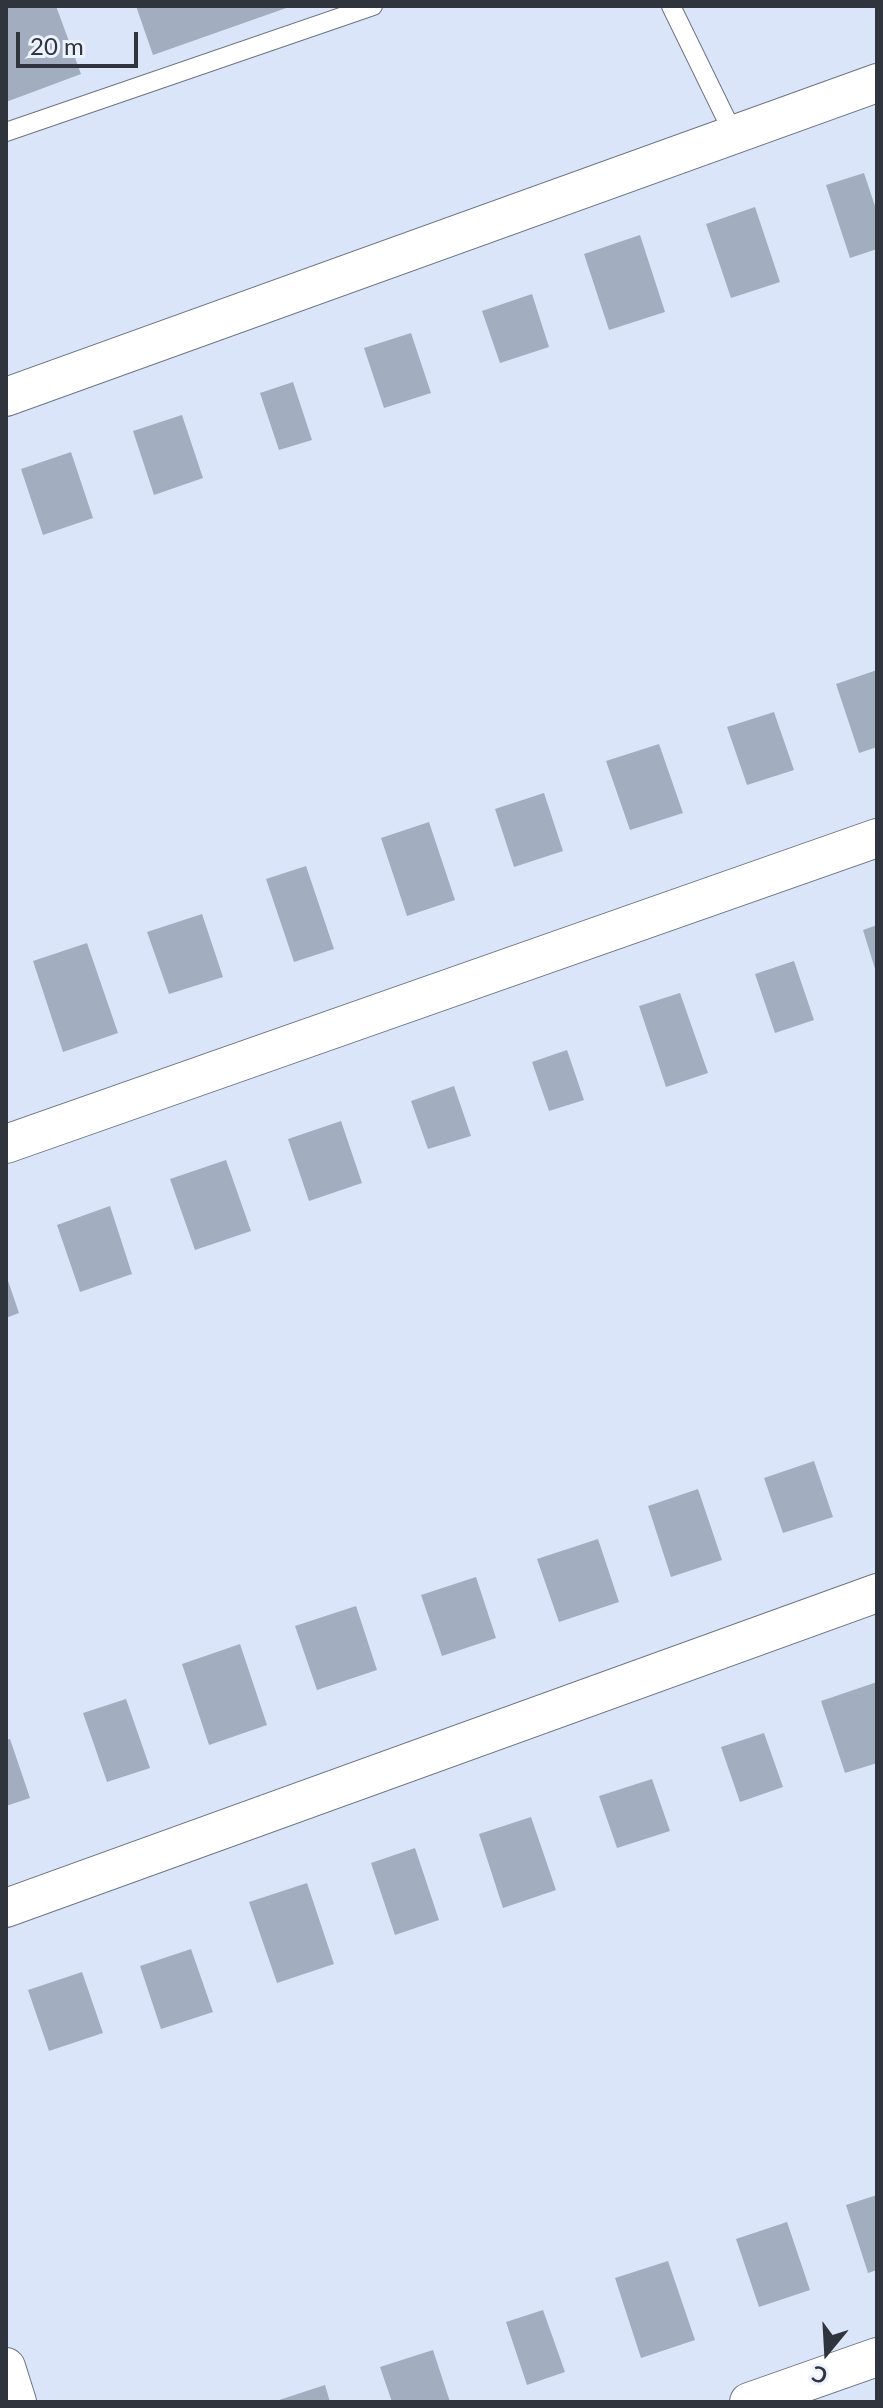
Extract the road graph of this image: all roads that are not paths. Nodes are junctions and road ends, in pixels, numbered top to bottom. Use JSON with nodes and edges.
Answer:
{"nodes":[{"id":1,"x":373,"y":6,"type":"edge"},
{"id":2,"x":671,"y":6,"type":"edge"},
{"id":3,"x":877,"y":83,"type":"edge"},
{"id":4,"x":6,"y":132,"type":"edge"},
{"id":5,"x":734,"y":135,"type":"junction"},
{"id":6,"x":6,"y":397,"type":"edge"},
{"id":7,"x":877,"y":838,"type":"edge"},
{"id":8,"x":6,"y":1144,"type":"edge"},
{"id":9,"x":877,"y":1593,"type":"edge"},
{"id":10,"x":6,"y":1908,"type":"edge"},
{"id":11,"x":877,"y":2357,"type":"edge"},
{"id":12,"x":749,"y":2402,"type":"edge"}],
"edges":[{"from":1,"to":4,"type":"lane"},
{"from":2,"to":5,"type":"lane"},
{"from":3,"to":5,"type":"street"},
{"from":5,"to":6,"type":"street"},
{"from":7,"to":8,"type":"street"},
{"from":9,"to":10,"type":"street"},
{"from":11,"to":12,"type":"street"}]}
